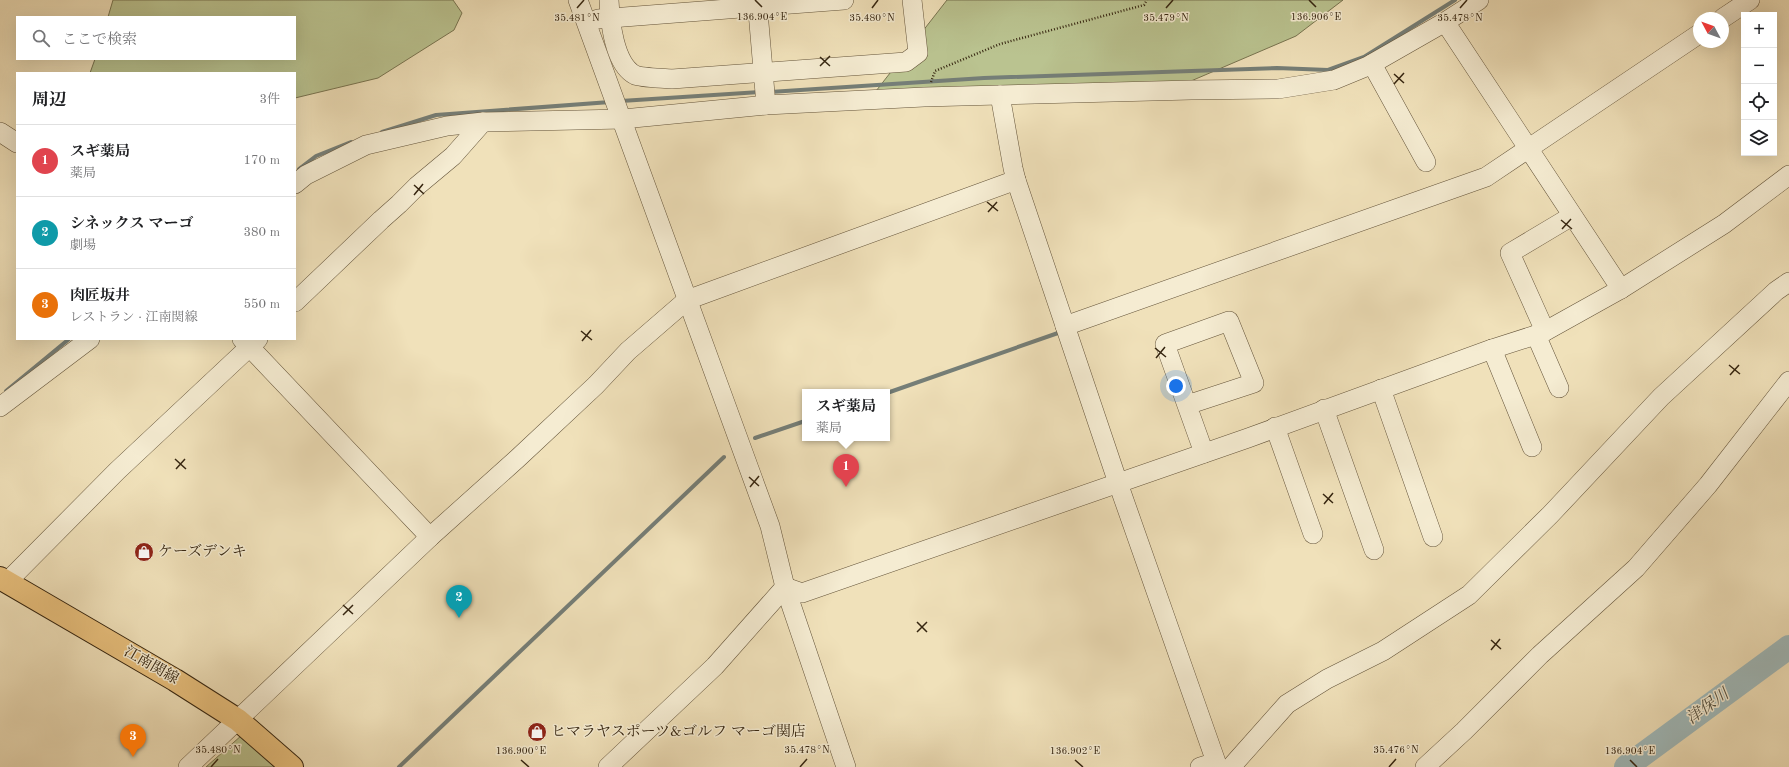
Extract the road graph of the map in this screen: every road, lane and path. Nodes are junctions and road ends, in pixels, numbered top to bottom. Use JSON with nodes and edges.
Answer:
{"nodes":[{"id":1,"x":578,"y":0,"type":"edge"},
{"id":2,"x":844,"y":0,"type":"edge"},
{"id":3,"x":912,"y":0,"type":"edge"},
{"id":4,"x":1147,"y":0,"type":"edge"},
{"id":5,"x":1479,"y":0,"type":"edge"},
{"id":6,"x":1750,"y":0,"type":"edge"},
{"id":7,"x":815,"y":1,"type":"edge"},
{"id":8,"x":757,"y":3,"type":"edge"},
{"id":9,"x":610,"y":9,"type":"edge"},
{"id":10,"x":1729,"y":14,"type":"edge"},
{"id":11,"x":585,"y":20,"type":"junction"},
{"id":12,"x":1445,"y":22,"type":"junction"},
{"id":13,"x":1693,"y":38,"type":"edge"},
{"id":14,"x":1372,"y":64,"type":"junction"},
{"id":15,"x":764,"y":73,"type":"junction"},
{"id":16,"x":1000,"y":95,"type":"junction"},
{"id":17,"x":924,"y":97,"type":"junction"},
{"id":18,"x":766,"y":105,"type":"junction"},
{"id":19,"x":623,"y":119,"type":"junction"},
{"id":20,"x":483,"y":122,"type":"junction"},
{"id":21,"x":0,"y":132,"type":"edge"},
{"id":22,"x":16,"y":142,"type":"edge"},
{"id":23,"x":1528,"y":149,"type":"junction"},
{"id":24,"x":1426,"y":162,"type":"dead end"},
{"id":25,"x":1789,"y":175,"type":"edge"},
{"id":26,"x":1016,"y":180,"type":"junction"},
{"id":27,"x":296,"y":183,"type":"edge"},
{"id":28,"x":1572,"y":216,"type":"junction"},
{"id":29,"x":1789,"y":282,"type":"edge"},
{"id":30,"x":1621,"y":289,"type":"junction"},
{"id":31,"x":687,"y":300,"type":"junction"},
{"id":32,"x":296,"y":301,"type":"edge"},
{"id":33,"x":1065,"y":326,"type":"junction"},
{"id":34,"x":1541,"y":333,"type":"junction"},
{"id":35,"x":89,"y":340,"type":"edge"},
{"id":36,"x":250,"y":342,"type":"edge"},
{"id":37,"x":1492,"y":349,"type":"junction"},
{"id":38,"x":1789,"y":381,"type":"edge"},
{"id":39,"x":1559,"y":388,"type":"dead end"},
{"id":40,"x":1381,"y":389,"type":"junction"},
{"id":41,"x":1187,"y":405,"type":"junction"},
{"id":42,"x":0,"y":407,"type":"edge"},
{"id":43,"x":1324,"y":409,"type":"junction"},
{"id":44,"x":1275,"y":427,"type":"junction"},
{"id":45,"x":1532,"y":447,"type":"dead end"},
{"id":46,"x":1204,"y":453,"type":"junction"},
{"id":47,"x":1118,"y":483,"type":"junction"},
{"id":48,"x":1313,"y":534,"type":"dead end"},
{"id":49,"x":430,"y":537,"type":"junction"},
{"id":50,"x":1433,"y":537,"type":"dead end"},
{"id":51,"x":1374,"y":550,"type":"dead end"},
{"id":52,"x":3,"y":580,"type":"edge"},
{"id":53,"x":786,"y":587,"type":"junction"},
{"id":54,"x":238,"y":720,"type":"junction"},
{"id":55,"x":188,"y":767,"type":"edge"},
{"id":56,"x":292,"y":767,"type":"edge"},
{"id":57,"x":608,"y":767,"type":"edge"},
{"id":58,"x":846,"y":767,"type":"edge"},
{"id":59,"x":1200,"y":767,"type":"edge"},
{"id":60,"x":1231,"y":767,"type":"edge"},
{"id":61,"x":1425,"y":767,"type":"edge"}],
"edges":[{"from":1,"to":11,"type":"street"},
{"from":2,"to":7,"type":"street"},
{"from":3,"to":15,"type":"street"},
{"from":4,"to":17,"type":"path"},
{"from":5,"to":12,"type":"street"},
{"from":6,"to":10,"type":"street"},
{"from":7,"to":8,"type":"street"},
{"from":8,"to":9,"type":"street"},
{"from":8,"to":15,"type":"street"},
{"from":9,"to":11,"type":"street"},
{"from":9,"to":15,"type":"street"},
{"from":11,"to":19,"type":"street"},
{"from":12,"to":14,"type":"street"},
{"from":12,"to":23,"type":"street"},
{"from":13,"to":23,"type":"street"},
{"from":14,"to":16,"type":"street"},
{"from":14,"to":24,"type":"street"},
{"from":15,"to":18,"type":"street"},
{"from":16,"to":17,"type":"street"},
{"from":16,"to":26,"type":"street"},
{"from":17,"to":18,"type":"street"},
{"from":18,"to":19,"type":"street"},
{"from":19,"to":20,"type":"street"},
{"from":19,"to":31,"type":"street"},
{"from":20,"to":27,"type":"street"},
{"from":20,"to":32,"type":"street"},
{"from":21,"to":22,"type":"street"},
{"from":23,"to":28,"type":"street"},
{"from":23,"to":33,"type":"street"},
{"from":25,"to":30,"type":"street"},
{"from":26,"to":31,"type":"street"},
{"from":26,"to":33,"type":"street"},
{"from":28,"to":30,"type":"street"},
{"from":28,"to":34,"type":"street"},
{"from":29,"to":60,"type":"street"},
{"from":30,"to":34,"type":"street"},
{"from":31,"to":49,"type":"street"},
{"from":31,"to":53,"type":"street"},
{"from":33,"to":47,"type":"street"},
{"from":34,"to":37,"type":"street"},
{"from":34,"to":39,"type":"street"},
{"from":35,"to":42,"type":"street"},
{"from":36,"to":49,"type":"street"},
{"from":36,"to":52,"type":"street"},
{"from":37,"to":40,"type":"street"},
{"from":37,"to":45,"type":"street"},
{"from":38,"to":61,"type":"street"},
{"from":40,"to":43,"type":"street"},
{"from":40,"to":50,"type":"street"},
{"from":41,"to":41,"type":"street"},
{"from":41,"to":46,"type":"street"},
{"from":43,"to":44,"type":"street"},
{"from":43,"to":51,"type":"street"},
{"from":44,"to":46,"type":"street"},
{"from":44,"to":48,"type":"street"},
{"from":46,"to":47,"type":"street"},
{"from":47,"to":53,"type":"street"},
{"from":47,"to":59,"type":"street"},
{"from":49,"to":54,"type":"street"},
{"from":52,"to":54,"type":"main road","name":"江南関線"},
{"from":53,"to":57,"type":"street"},
{"from":53,"to":58,"type":"street"},
{"from":54,"to":55,"type":"street"},
{"from":54,"to":56,"type":"main road","name":"江南関線"}]}
